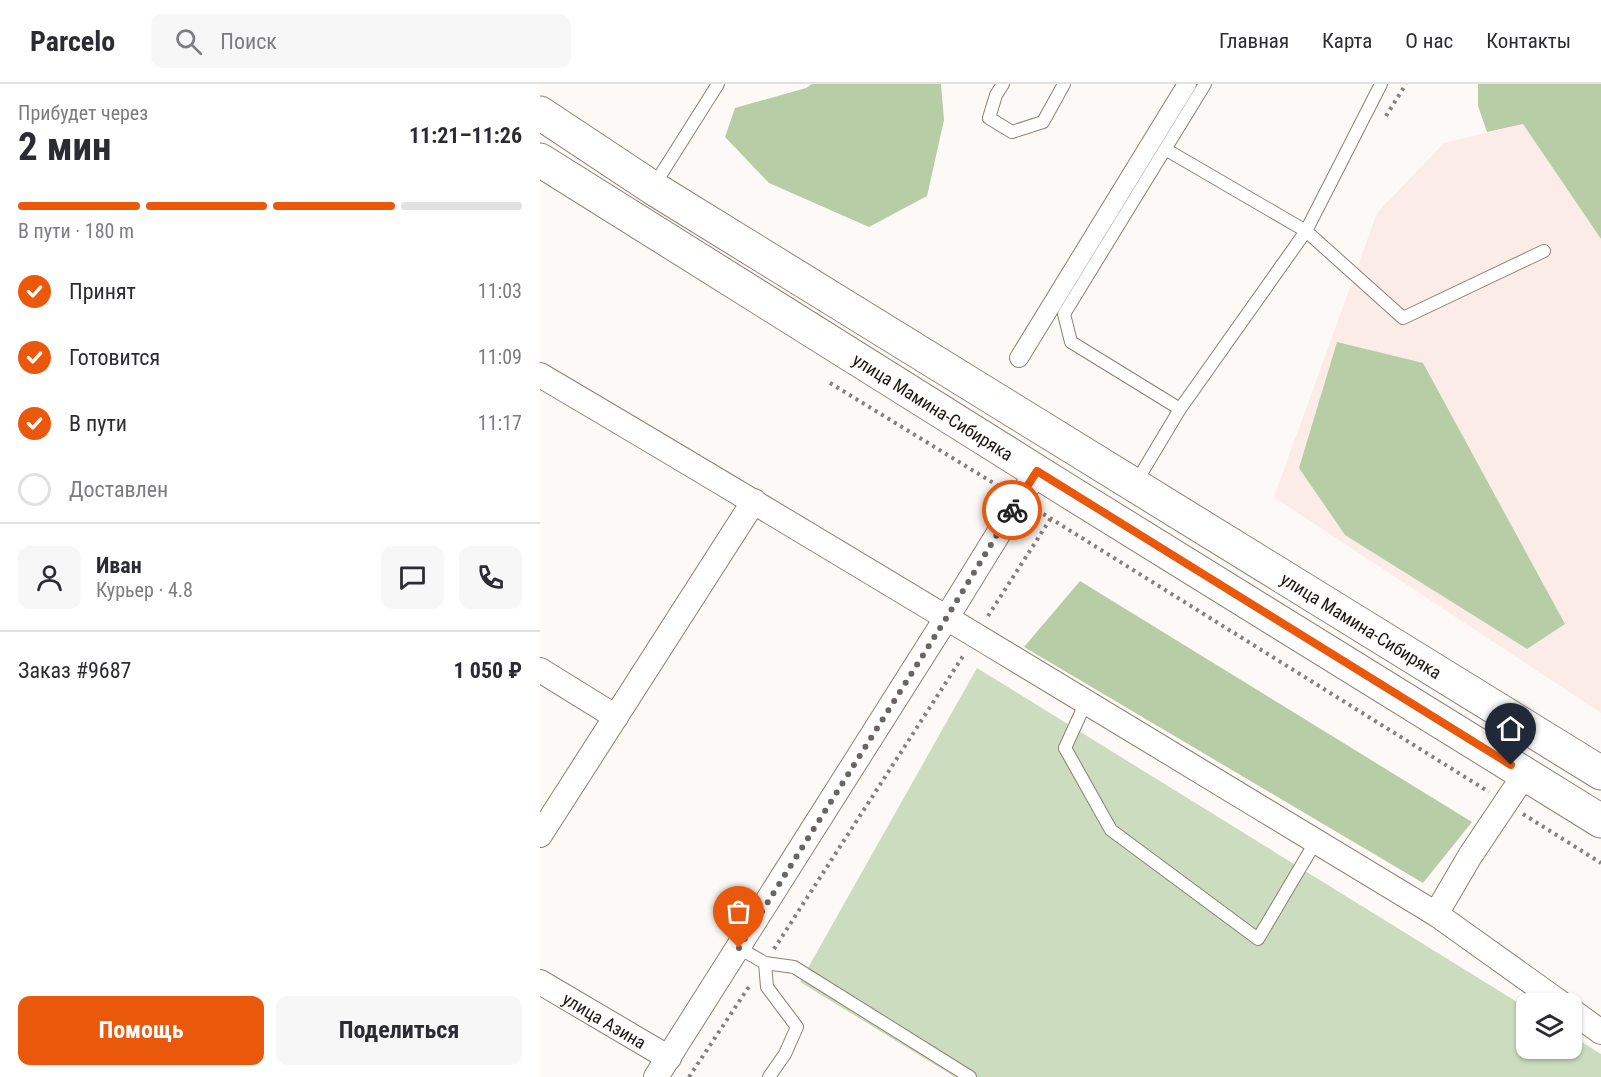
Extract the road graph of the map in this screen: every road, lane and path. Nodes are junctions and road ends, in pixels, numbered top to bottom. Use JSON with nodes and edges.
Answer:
{"nodes":[{"id":1,"x":718,"y":84,"type":"edge"},
{"id":2,"x":1003,"y":84,"type":"edge"},
{"id":3,"x":1064,"y":84,"type":"edge"},
{"id":4,"x":1187,"y":84,"type":"edge"},
{"id":5,"x":1205,"y":84,"type":"edge"},
{"id":6,"x":1381,"y":84,"type":"edge"},
{"id":7,"x":540,"y":113,"type":"edge"},
{"id":8,"x":1165,"y":149,"type":"junction"},
{"id":9,"x":540,"y":160,"type":"edge"},
{"id":10,"x":653,"y":188,"type":"junction"},
{"id":11,"x":1306,"y":231,"type":"junction"},
{"id":12,"x":1544,"y":251,"type":"dead end"},
{"id":13,"x":1019,"y":358,"type":"dead end"},
{"id":14,"x":540,"y":375,"type":"edge"},
{"id":15,"x":830,"y":383,"type":"dead end"},
{"id":16,"x":1180,"y":409,"type":"junction"},
{"id":17,"x":1037,"y":471,"type":"junction"},
{"id":18,"x":1135,"y":485,"type":"junction"},
{"id":19,"x":1019,"y":499,"type":"junction"},
{"id":20,"x":754,"y":501,"type":"junction"},
{"id":21,"x":947,"y":617,"type":"junction"},
{"id":22,"x":976,"y":635,"type":"junction"},
{"id":23,"x":540,"y":670,"type":"edge"},
{"id":24,"x":1086,"y":702,"type":"junction"},
{"id":25,"x":616,"y":717,"type":"junction"},
{"id":26,"x":1568,"y":752,"type":"junction"},
{"id":27,"x":1601,"y":773,"type":"edge"},
{"id":28,"x":1536,"y":781,"type":"junction"},
{"id":29,"x":1601,"y":789,"type":"edge"},
{"id":30,"x":1505,"y":802,"type":"junction"},
{"id":31,"x":1600,"y":821,"type":"edge"},
{"id":32,"x":540,"y":835,"type":"edge"},
{"id":33,"x":1316,"y":841,"type":"junction"},
{"id":34,"x":1601,"y":863,"type":"edge"},
{"id":35,"x":1436,"y":914,"type":"junction"},
{"id":36,"x":739,"y":948,"type":"junction"},
{"id":37,"x":765,"y":963,"type":"junction"},
{"id":38,"x":540,"y":981,"type":"edge"},
{"id":39,"x":1547,"y":993,"type":"edge"},
{"id":40,"x":1582,"y":1018,"type":"edge"},
{"id":41,"x":1601,"y":1032,"type":"edge"},
{"id":42,"x":663,"y":1067,"type":"edge"},
{"id":43,"x":689,"y":1077,"type":"edge"},
{"id":44,"x":769,"y":1077,"type":"edge"},
{"id":45,"x":969,"y":1077,"type":"edge"}],
"edges":[{"from":1,"to":10,"type":"lane"},
{"from":2,"to":3,"type":"lane"},
{"from":4,"to":13,"type":"street"},
{"from":5,"to":8,"type":"lane"},
{"from":6,"to":11,"type":"lane"},
{"from":7,"to":10,"type":"main road","name":"улица Мамина-Сибиряка"},
{"from":8,"to":11,"type":"lane"},
{"from":8,"to":16,"type":"lane"},
{"from":9,"to":17,"type":"main road","name":"улица Мамина-Сибиряка"},
{"from":10,"to":18,"type":"main road","name":"улица Мамина-Сибиряка"},
{"from":11,"to":12,"type":"lane"},
{"from":11,"to":16,"type":"lane"},
{"from":14,"to":20,"type":"street"},
{"from":15,"to":19,"type":"path"},
{"from":16,"to":18,"type":"lane"},
{"from":17,"to":19,"type":"street"},
{"from":17,"to":28,"type":"main road","name":"улица Мамина-Сибиряка"},
{"from":18,"to":26,"type":"main road","name":"улица Мамина-Сибиряка"},
{"from":19,"to":21,"type":"street"},
{"from":20,"to":21,"type":"street"},
{"from":20,"to":25,"type":"street"},
{"from":21,"to":22,"type":"street"},
{"from":21,"to":36,"type":"street"},
{"from":22,"to":24,"type":"street"},
{"from":22,"to":30,"type":"path"},
{"from":22,"to":37,"type":"path"},
{"from":23,"to":25,"type":"street"},
{"from":24,"to":33,"type":"street"},
{"from":24,"to":33,"type":"lane"},
{"from":25,"to":32,"type":"street"},
{"from":26,"to":27,"type":"main road","name":"улица Мамина-Сибиряка"},
{"from":26,"to":28,"type":"main road"},
{"from":28,"to":30,"type":"street"},
{"from":28,"to":31,"type":"main road","name":"улица Мамина-Сибиряка"},
{"from":29,"to":31,"type":"main road"},
{"from":30,"to":34,"type":"path"},
{"from":30,"to":35,"type":"street"},
{"from":33,"to":35,"type":"street"},
{"from":35,"to":39,"type":"street"},
{"from":36,"to":37,"type":"lane"},
{"from":36,"to":42,"type":"street"},
{"from":37,"to":43,"type":"path"},
{"from":37,"to":44,"type":"lane"},
{"from":37,"to":45,"type":"lane"},
{"from":38,"to":42,"type":"street","name":"улица Азина"},
{"from":40,"to":41,"type":"street"}]}
